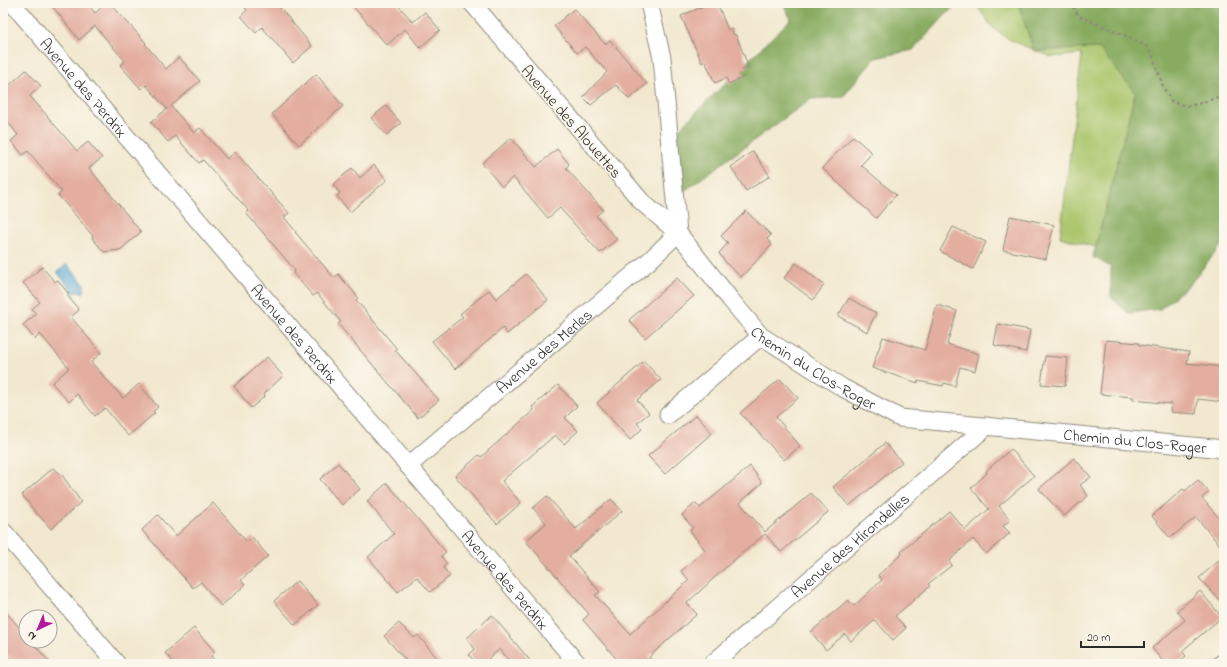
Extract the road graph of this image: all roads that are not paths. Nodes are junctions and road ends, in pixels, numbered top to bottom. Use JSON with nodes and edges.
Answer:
{"nodes":[{"id":1,"x":12,"y":3,"type":"edge"},
{"id":2,"x":472,"y":3,"type":"edge"},
{"id":3,"x":649,"y":3,"type":"edge"},
{"id":4,"x":678,"y":233,"type":"junction"},
{"id":5,"x":761,"y":336,"type":"junction"},
{"id":6,"x":668,"y":415,"type":"dead end"},
{"id":7,"x":987,"y":426,"type":"junction"},
{"id":8,"x":1224,"y":449,"type":"edge"},
{"id":9,"x":408,"y":466,"type":"junction"},
{"id":10,"x":3,"y":531,"type":"edge"},
{"id":11,"x":1224,"y":662,"type":"edge"},
{"id":12,"x":118,"y":664,"type":"edge"},
{"id":13,"x":578,"y":664,"type":"edge"},
{"id":14,"x":712,"y":664,"type":"edge"},
{"id":15,"x":1221,"y":664,"type":"edge"}],
"edges":[{"from":1,"to":9,"type":"street","name":"Avenue des Perdrix"},
{"from":2,"to":4,"type":"street","name":"Avenue des Alouettes"},
{"from":3,"to":4,"type":"street"},
{"from":4,"to":5,"type":"street","name":"Chemin du Clos-Roger"},
{"from":4,"to":9,"type":"street","name":"Avenue des Merles"},
{"from":5,"to":6,"type":"street"},
{"from":5,"to":7,"type":"street","name":"Chemin du Clos-Roger"},
{"from":7,"to":8,"type":"street","name":"Chemin du Clos-Roger"},
{"from":7,"to":14,"type":"street","name":"Avenue des Hirondelles"},
{"from":9,"to":13,"type":"street","name":"Avenue des Perdrix"},
{"from":10,"to":12,"type":"street"},
{"from":11,"to":15,"type":"street"}]}
